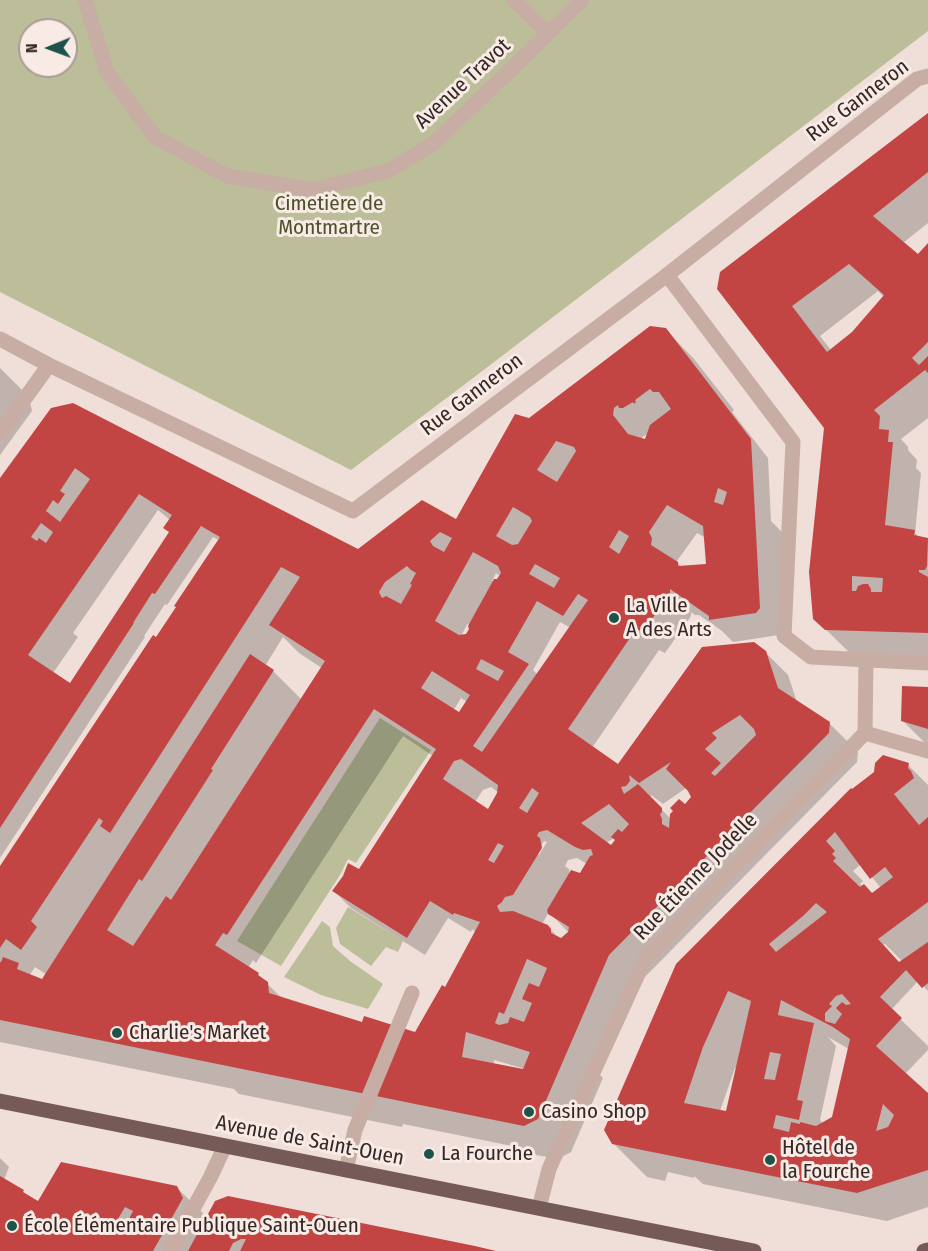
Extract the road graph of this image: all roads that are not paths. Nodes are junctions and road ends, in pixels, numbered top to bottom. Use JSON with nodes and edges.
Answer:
{"nodes":[{"id":1,"x":86,"y":0,"type":"edge"},
{"id":2,"x":514,"y":0,"type":"edge"},
{"id":3,"x":582,"y":0,"type":"edge"},
{"id":4,"x":548,"y":34,"type":"junction"},
{"id":5,"x":928,"y":75,"type":"edge"},
{"id":6,"x":667,"y":275,"type":"junction"},
{"id":7,"x":0,"y":339,"type":"edge"},
{"id":8,"x":49,"y":365,"type":"junction"},
{"id":9,"x":0,"y":433,"type":"edge"},
{"id":10,"x":866,"y":661,"type":"junction"},
{"id":11,"x":928,"y":663,"type":"edge"},
{"id":12,"x":865,"y":733,"type":"junction"},
{"id":13,"x":928,"y":752,"type":"edge"},
{"id":14,"x":412,"y":993,"type":"dead end"},
{"id":15,"x":0,"y":1101,"type":"edge"},
{"id":16,"x":225,"y":1146,"type":"junction"},
{"id":17,"x":345,"y":1170,"type":"junction"},
{"id":18,"x":539,"y":1208,"type":"junction"},
{"id":19,"x":928,"y":1250,"type":"edge"},
{"id":20,"x":170,"y":1251,"type":"edge"},
{"id":21,"x":753,"y":1251,"type":"edge"},
{"id":22,"x":924,"y":1251,"type":"edge"}],
"edges":[{"from":1,"to":4,"type":"street","name":"Avenue Travot"},
{"from":2,"to":4,"type":"street"},
{"from":3,"to":4,"type":"street","name":"Avenue Travot"},
{"from":5,"to":6,"type":"street","name":"Rue Ganneron"},
{"from":6,"to":8,"type":"street","name":"Rue Ganneron"},
{"from":6,"to":10,"type":"street"},
{"from":7,"to":8,"type":"street","name":"Rue Ganneron"},
{"from":8,"to":9,"type":"street"},
{"from":10,"to":11,"type":"street"},
{"from":10,"to":12,"type":"street"},
{"from":12,"to":13,"type":"street"},
{"from":12,"to":18,"type":"street","name":"Rue Étienne Jodelle"},
{"from":14,"to":17,"type":"street"},
{"from":15,"to":16,"type":"main road","name":"Avenue de Saint-Ouen"},
{"from":16,"to":17,"type":"main road","name":"Avenue de Saint-Ouen"},
{"from":16,"to":20,"type":"street"},
{"from":17,"to":18,"type":"main road","name":"Avenue de Saint-Ouen"},
{"from":18,"to":21,"type":"main road","name":"Avenue de Saint-Ouen"},
{"from":19,"to":22,"type":"main road"}]}
